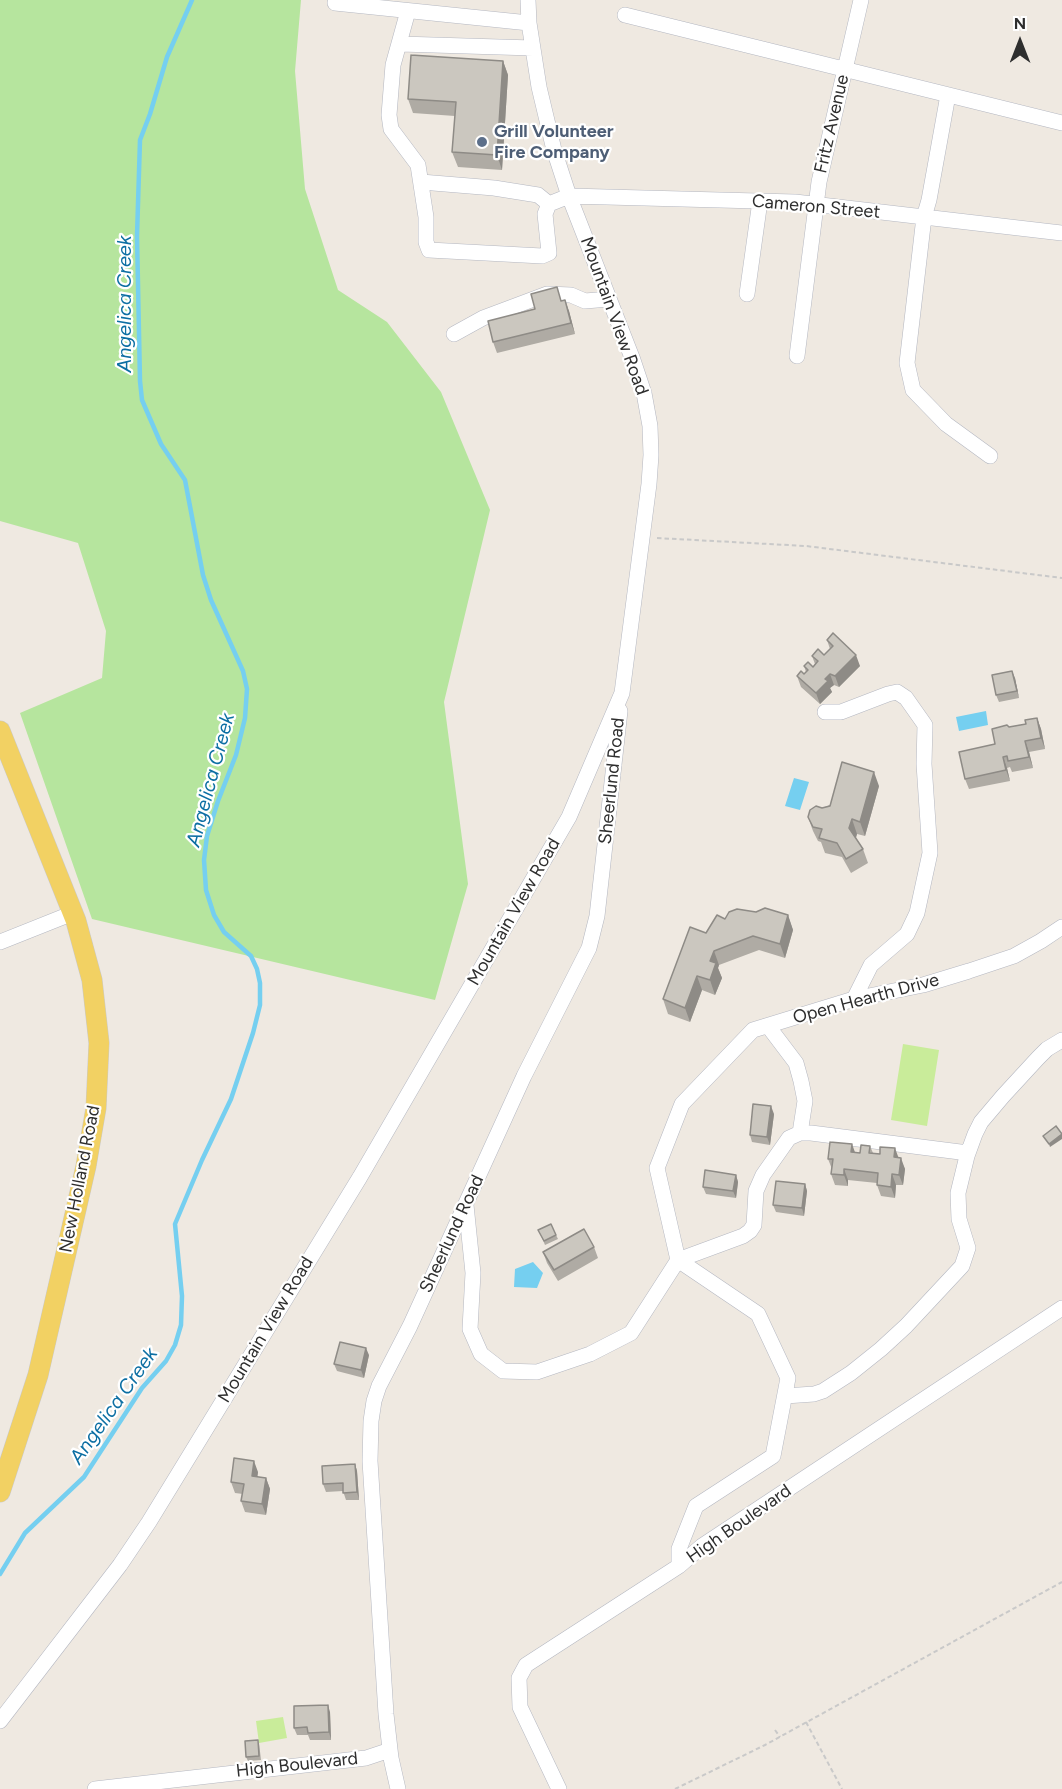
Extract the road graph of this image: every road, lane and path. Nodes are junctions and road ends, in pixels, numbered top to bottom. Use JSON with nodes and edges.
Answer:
{"nodes":[{"id":1,"x":528,"y":0,"type":"edge"},
{"id":2,"x":861,"y":0,"type":"edge"},
{"id":3,"x":335,"y":3,"type":"dead end"},
{"id":4,"x":408,"y":11,"type":"junction"},
{"id":5,"x":625,"y":15,"type":"dead end"},
{"id":6,"x":529,"y":23,"type":"junction"},
{"id":7,"x":400,"y":44,"type":"junction"},
{"id":8,"x":533,"y":48,"type":"junction"},
{"id":9,"x":845,"y":70,"type":"junction"},
{"id":10,"x":948,"y":95,"type":"junction"},
{"id":11,"x":1062,"y":123,"type":"edge"},
{"id":12,"x":421,"y":182,"type":"junction"},
{"id":13,"x":569,"y":196,"type":"junction"},
{"id":14,"x":760,"y":201,"type":"junction"},
{"id":15,"x":549,"y":204,"type":"junction"},
{"id":16,"x":817,"y":205,"type":"junction"},
{"id":17,"x":924,"y":217,"type":"junction"},
{"id":18,"x":1062,"y":233,"type":"edge"},
{"id":19,"x":747,"y":294,"type":"dead end"},
{"id":20,"x":609,"y":299,"type":"junction"},
{"id":21,"x":454,"y":334,"type":"dead end"},
{"id":22,"x":797,"y":356,"type":"dead end"},
{"id":23,"x":990,"y":456,"type":"dead end"},
{"id":24,"x":642,"y":537,"type":"junction"},
{"id":25,"x":1062,"y":578,"type":"edge"},
{"id":26,"x":622,"y":693,"type":"junction"},
{"id":27,"x":825,"y":712,"type":"dead end"},
{"id":28,"x":0,"y":731,"type":"edge"},
{"id":29,"x":73,"y":913,"type":"junction"},
{"id":30,"x":1062,"y":927,"type":"edge"},
{"id":31,"x":0,"y":942,"type":"edge"},
{"id":32,"x":854,"y":999,"type":"junction"},
{"id":33,"x":768,"y":1026,"type":"junction"},
{"id":34,"x":1062,"y":1040,"type":"edge"},
{"id":35,"x":800,"y":1133,"type":"junction"},
{"id":36,"x":968,"y":1153,"type":"junction"},
{"id":37,"x":466,"y":1204,"type":"junction"},
{"id":38,"x":678,"y":1260,"type":"junction"},
{"id":39,"x":1062,"y":1308,"type":"edge"},
{"id":40,"x":785,"y":1396,"type":"junction"},
{"id":41,"x":0,"y":1492,"type":"edge"},
{"id":42,"x":679,"y":1566,"type":"junction"},
{"id":43,"x":1062,"y":1582,"type":"edge"},
{"id":44,"x":0,"y":1721,"type":"edge"},
{"id":45,"x":806,"y":1722,"type":"junction"},
{"id":46,"x":775,"y":1730,"type":"dead end"},
{"id":47,"x":780,"y":1737,"type":"junction"},
{"id":48,"x":390,"y":1750,"type":"junction"},
{"id":49,"x":96,"y":1789,"type":"edge"},
{"id":50,"x":398,"y":1789,"type":"edge"},
{"id":51,"x":559,"y":1789,"type":"edge"},
{"id":52,"x":675,"y":1789,"type":"edge"},
{"id":53,"x":842,"y":1789,"type":"edge"}],
"edges":[{"from":1,"to":6,"type":"street","name":"Mountain View Road"},
{"from":2,"to":9,"type":"street","name":"Fritz Avenue"},
{"from":3,"to":4,"type":"street"},
{"from":4,"to":6,"type":"street"},
{"from":4,"to":7,"type":"street"},
{"from":5,"to":9,"type":"street"},
{"from":6,"to":8,"type":"street","name":"Mountain View Road"},
{"from":7,"to":8,"type":"street"},
{"from":7,"to":12,"type":"street"},
{"from":8,"to":13,"type":"street","name":"Mountain View Road"},
{"from":9,"to":10,"type":"street"},
{"from":9,"to":16,"type":"street","name":"Fritz Avenue"},
{"from":10,"to":11,"type":"street"},
{"from":10,"to":17,"type":"street"},
{"from":12,"to":15,"type":"street"},
{"from":12,"to":15,"type":"street"},
{"from":13,"to":14,"type":"street","name":"Cameron Street"},
{"from":13,"to":15,"type":"street"},
{"from":13,"to":20,"type":"street","name":"Mountain View Road"},
{"from":14,"to":16,"type":"street","name":"Cameron Street"},
{"from":14,"to":19,"type":"street"},
{"from":16,"to":17,"type":"street","name":"Cameron Street"},
{"from":16,"to":22,"type":"street","name":"Fritz Avenue"},
{"from":17,"to":18,"type":"street","name":"Cameron Street"},
{"from":17,"to":23,"type":"street"},
{"from":20,"to":21,"type":"street"},
{"from":20,"to":24,"type":"street","name":"Mountain View Road"},
{"from":24,"to":25,"type":"path"},
{"from":24,"to":26,"type":"street","name":"Mountain View Road"},
{"from":26,"to":37,"type":"street","name":"Sheerlund Road"},
{"from":26,"to":44,"type":"street","name":"Mountain View Road"},
{"from":27,"to":32,"type":"street"},
{"from":28,"to":29,"type":"main road","name":"New Holland Road"},
{"from":29,"to":31,"type":"street"},
{"from":29,"to":41,"type":"main road","name":"New Holland Road"},
{"from":30,"to":32,"type":"street","name":"Open Hearth Drive"},
{"from":32,"to":33,"type":"street","name":"Open Hearth Drive"},
{"from":33,"to":35,"type":"street"},
{"from":33,"to":38,"type":"street","name":"Open Hearth Drive"},
{"from":34,"to":36,"type":"street"},
{"from":35,"to":36,"type":"street"},
{"from":35,"to":38,"type":"street"},
{"from":36,"to":40,"type":"street"},
{"from":37,"to":38,"type":"street"},
{"from":37,"to":48,"type":"street","name":"Sheerlund Road"},
{"from":38,"to":40,"type":"street"},
{"from":39,"to":42,"type":"street","name":"High Boulevard"},
{"from":40,"to":42,"type":"street"},
{"from":42,"to":51,"type":"street","name":"High Boulevard"},
{"from":43,"to":45,"type":"path"},
{"from":45,"to":47,"type":"path"},
{"from":45,"to":53,"type":"path"},
{"from":46,"to":47,"type":"path"},
{"from":47,"to":52,"type":"path"},
{"from":48,"to":49,"type":"street","name":"High Boulevard"},
{"from":48,"to":50,"type":"street","name":"Sheerlund Road"}]}
